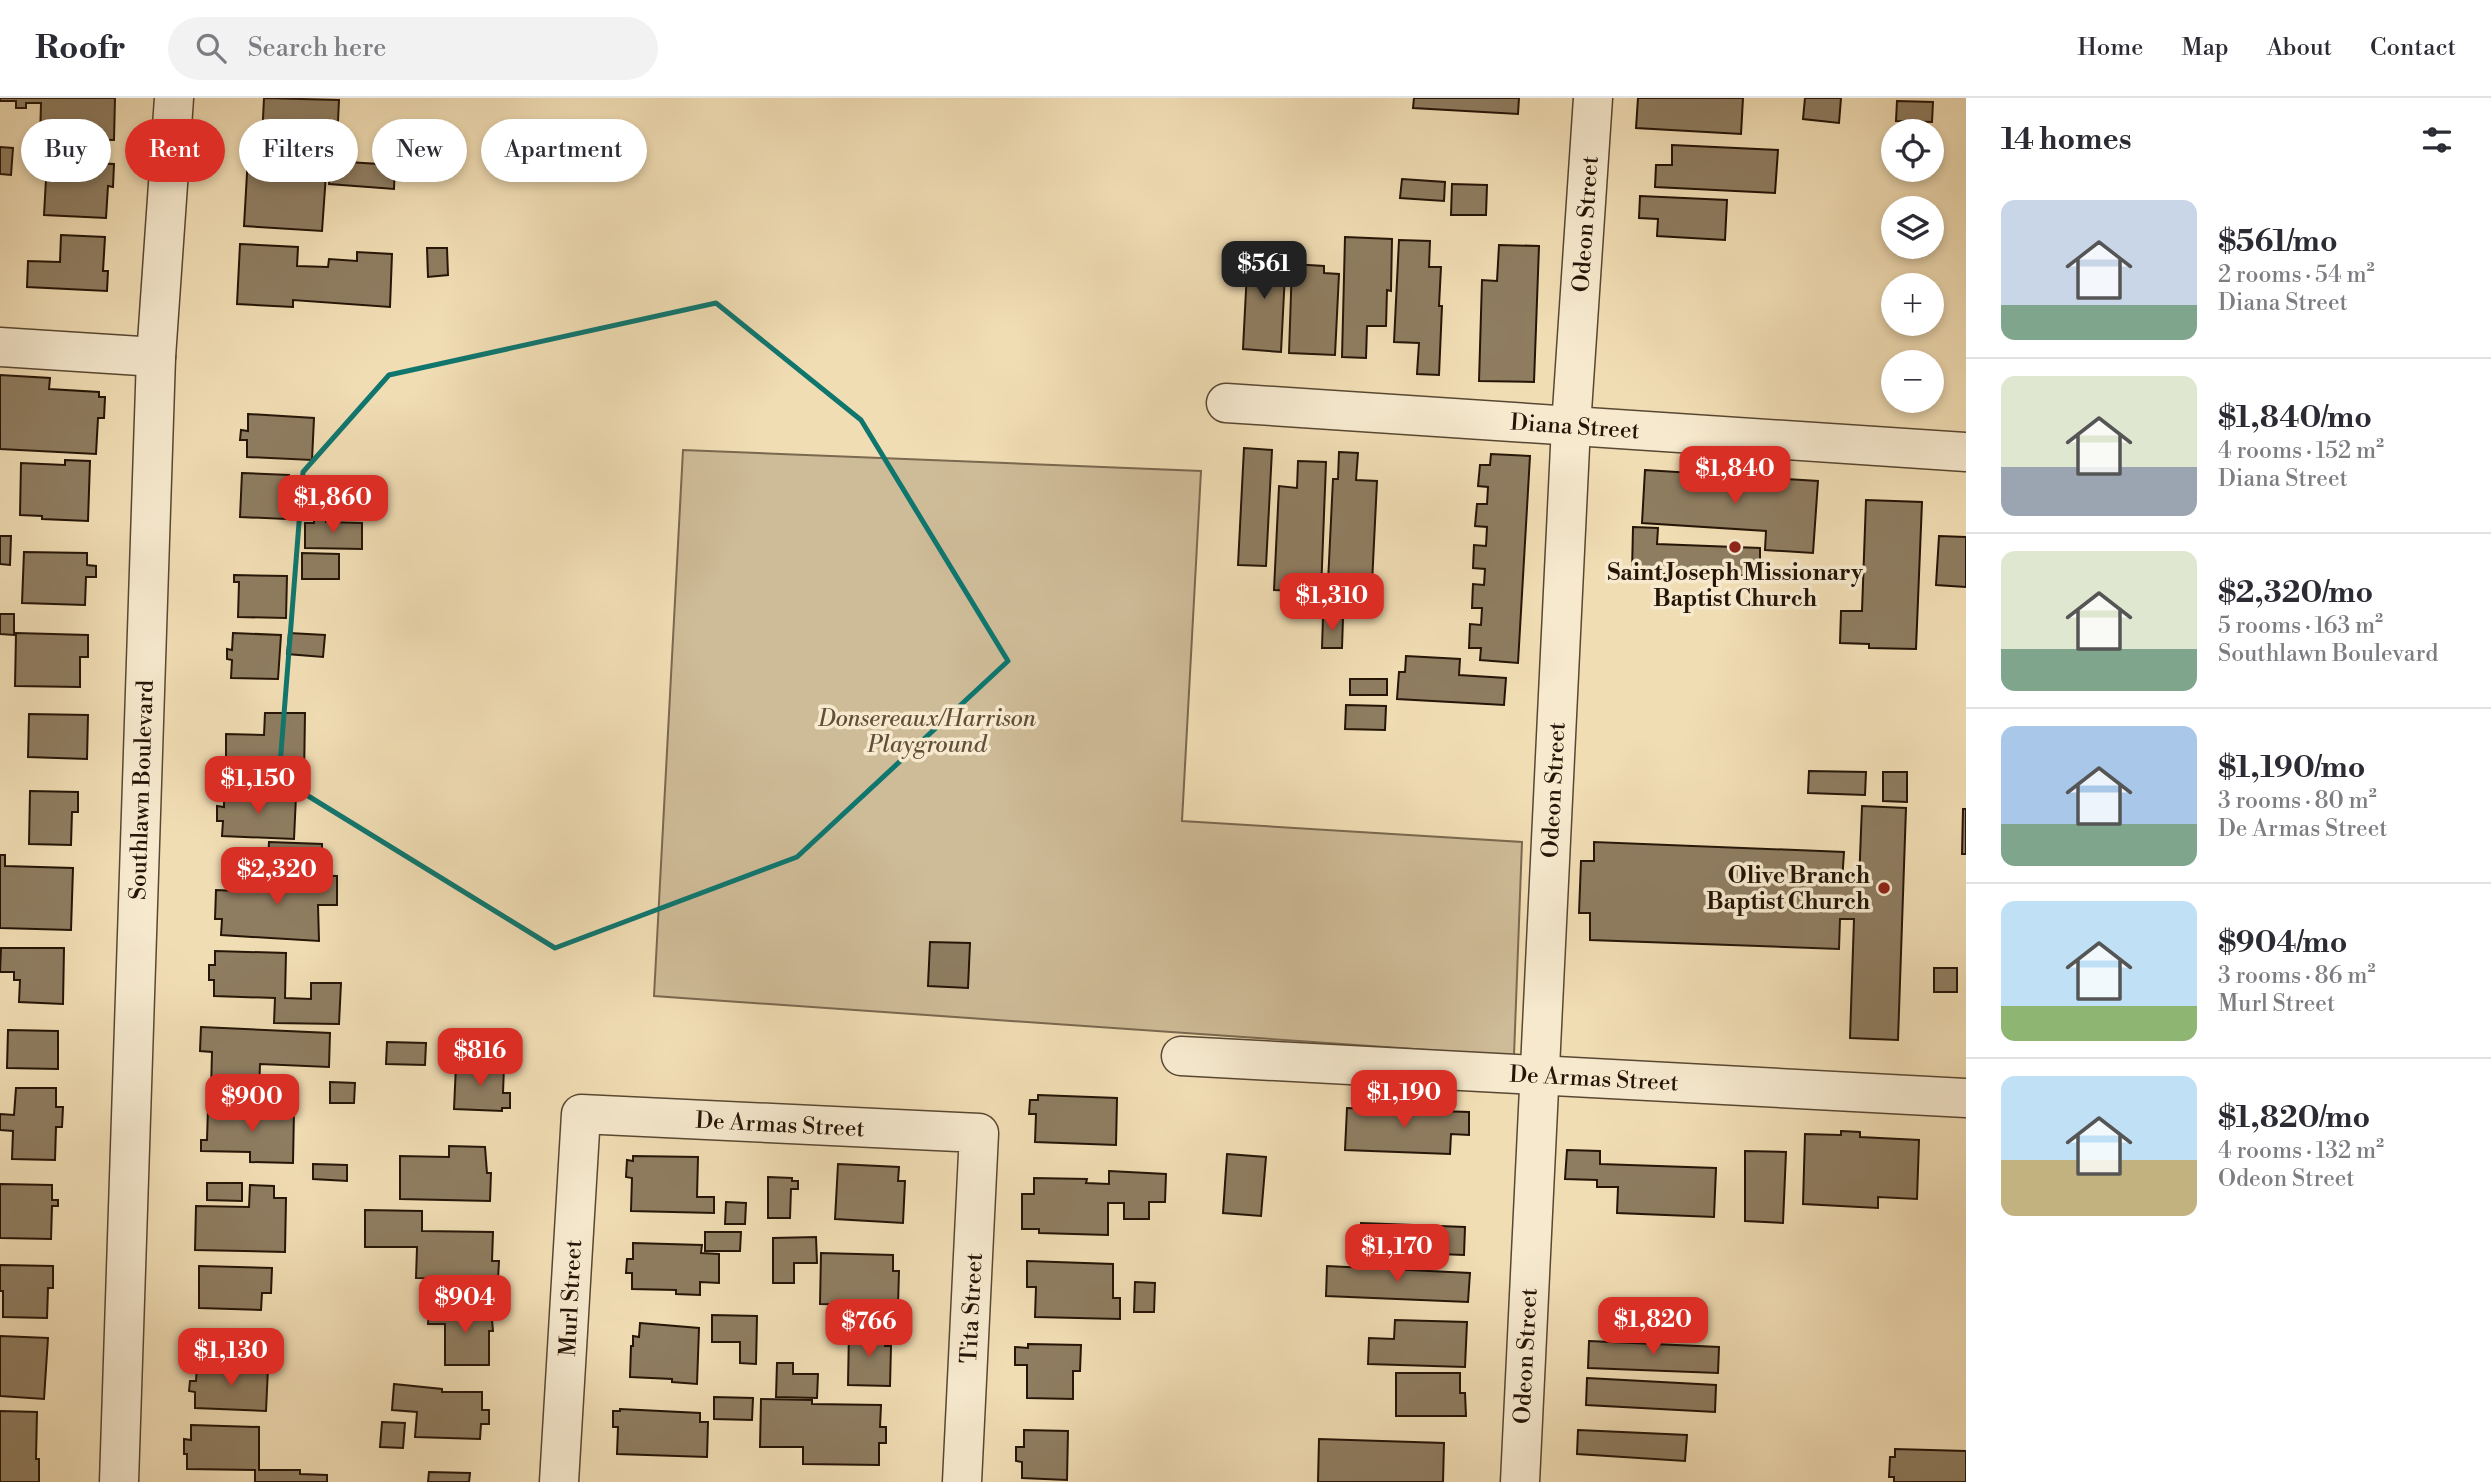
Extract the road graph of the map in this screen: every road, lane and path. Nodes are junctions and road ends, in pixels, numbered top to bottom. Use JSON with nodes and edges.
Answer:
{"nodes":[{"id":1,"x":174,"y":98,"type":"edge"},
{"id":2,"x":1593,"y":98,"type":"edge"},
{"id":3,"x":0,"y":347,"type":"edge"},
{"id":4,"x":156,"y":357,"type":"junction"},
{"id":5,"x":1226,"y":403,"type":"dead end"},
{"id":6,"x":1571,"y":426,"type":"junction"},
{"id":7,"x":1966,"y":452,"type":"edge"},
{"id":8,"x":1181,"y":1056,"type":"dead end"},
{"id":9,"x":1538,"y":1075,"type":"junction"},
{"id":10,"x":1966,"y":1098,"type":"edge"},
{"id":11,"x":581,"y":1114,"type":"joint"},
{"id":12,"x":979,"y":1133,"type":"joint"},
{"id":13,"x":119,"y":1482,"type":"edge"},
{"id":14,"x":559,"y":1482,"type":"edge"},
{"id":15,"x":962,"y":1482,"type":"edge"},
{"id":16,"x":1520,"y":1482,"type":"edge"}],
"edges":[{"from":1,"to":4,"type":"street","name":"Southlawn Boulevard"},
{"from":2,"to":6,"type":"street","name":"Odeon Street"},
{"from":3,"to":4,"type":"street"},
{"from":4,"to":13,"type":"street","name":"Southlawn Boulevard"},
{"from":5,"to":6,"type":"street","name":"Diana Street"},
{"from":6,"to":7,"type":"street","name":"Diana Street"},
{"from":6,"to":9,"type":"street","name":"Odeon Street"},
{"from":8,"to":9,"type":"street","name":"De Armas Street"},
{"from":9,"to":10,"type":"street","name":"De Armas Street"},
{"from":9,"to":16,"type":"street","name":"Odeon Street"},
{"from":11,"to":12,"type":"street","name":"De Armas Street"},
{"from":11,"to":14,"type":"street","name":"Murl Street"},
{"from":12,"to":15,"type":"street","name":"Tita Street"}]}
